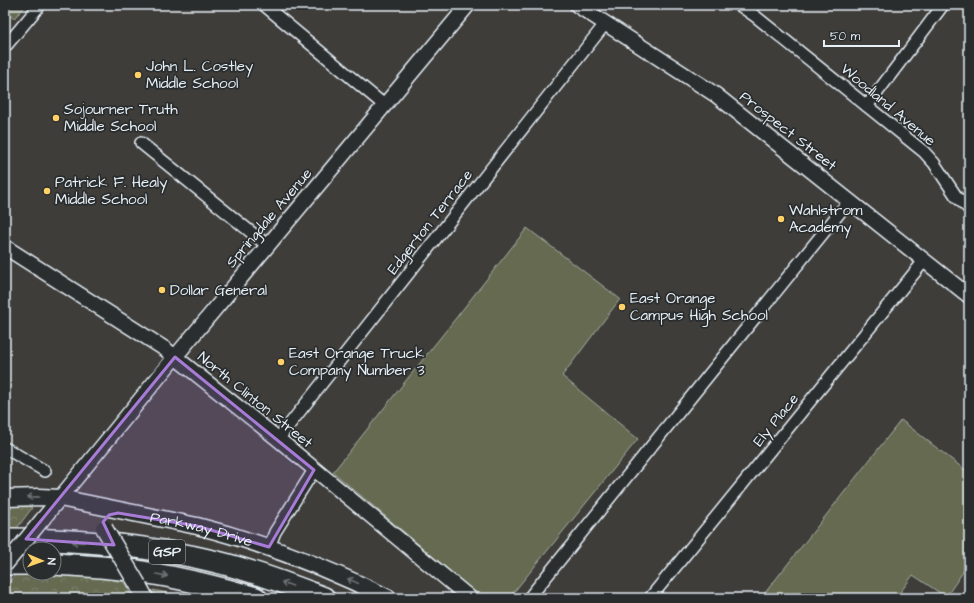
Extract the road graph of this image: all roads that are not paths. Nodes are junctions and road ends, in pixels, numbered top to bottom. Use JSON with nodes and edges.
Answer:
{"nodes":[{"id":1,"x":40,"y":5,"type":"edge"},
{"id":2,"x":264,"y":5,"type":"edge"},
{"id":3,"x":468,"y":5,"type":"edge"},
{"id":4,"x":577,"y":5,"type":"edge"},
{"id":5,"x":739,"y":5,"type":"edge"},
{"id":6,"x":943,"y":5,"type":"edge"},
{"id":7,"x":605,"y":24,"type":"junction"},
{"id":8,"x":9,"y":35,"type":"edge"},
{"id":9,"x":5,"y":47,"type":"edge"},
{"id":10,"x":384,"y":105,"type":"junction"},
{"id":11,"x":867,"y":106,"type":"junction"},
{"id":12,"x":142,"y":143,"type":"dead end"},
{"id":13,"x":849,"y":201,"type":"junction"},
{"id":14,"x":969,"y":209,"type":"edge"},
{"id":15,"x":268,"y":246,"type":"junction"},
{"id":16,"x":5,"y":247,"type":"edge"},
{"id":17,"x":924,"y":261,"type":"junction"},
{"id":18,"x":969,"y":296,"type":"edge"},
{"id":19,"x":175,"y":357,"type":"junction"},
{"id":20,"x":278,"y":439,"type":"junction"},
{"id":21,"x":5,"y":448,"type":"edge"},
{"id":22,"x":314,"y":470,"type":"junction"},
{"id":23,"x":45,"y":471,"type":"dead end"},
{"id":24,"x":5,"y":498,"type":"edge"},
{"id":25,"x":60,"y":498,"type":"junction"},
{"id":26,"x":132,"y":513,"type":"junction"},
{"id":27,"x":5,"y":539,"type":"edge"},
{"id":28,"x":269,"y":546,"type":"junction"},
{"id":29,"x":22,"y":564,"type":"edge"},
{"id":30,"x":62,"y":564,"type":"edge"},
{"id":31,"x":5,"y":565,"type":"edge"},
{"id":32,"x":141,"y":592,"type":"edge"},
{"id":33,"x":256,"y":598,"type":"edge"},
{"id":34,"x":324,"y":598,"type":"edge"},
{"id":35,"x":388,"y":598,"type":"edge"},
{"id":36,"x":470,"y":598,"type":"edge"},
{"id":37,"x":529,"y":598,"type":"edge"},
{"id":38,"x":650,"y":598,"type":"edge"}],
"edges":[{"from":1,"to":8,"type":"street"},
{"from":2,"to":10,"type":"street"},
{"from":3,"to":10,"type":"street","name":"Springdale Avenue"},
{"from":4,"to":7,"type":"street","name":"Prospect Street"},
{"from":5,"to":11,"type":"street","name":"Woodland Avenue"},
{"from":6,"to":11,"type":"street"},
{"from":7,"to":13,"type":"street","name":"Prospect Street"},
{"from":7,"to":20,"type":"street","name":"Edgerton Terrace"},
{"from":8,"to":9,"type":"street"},
{"from":10,"to":15,"type":"street","name":"Springdale Avenue"},
{"from":11,"to":14,"type":"street","name":"Woodland Avenue"},
{"from":12,"to":15,"type":"street"},
{"from":13,"to":17,"type":"street","name":"Prospect Street"},
{"from":13,"to":37,"type":"street"},
{"from":15,"to":19,"type":"street","name":"Springdale Avenue"},
{"from":16,"to":19,"type":"street","name":"North Clinton Street"},
{"from":17,"to":18,"type":"street","name":"Prospect Street"},
{"from":17,"to":38,"type":"street","name":"Ely Place"},
{"from":19,"to":20,"type":"street","name":"North Clinton Street"},
{"from":19,"to":25,"type":"street","name":"Springdale Avenue"},
{"from":20,"to":22,"type":"street","name":"North Clinton Street"},
{"from":21,"to":23,"type":"street"},
{"from":22,"to":28,"type":"street"},
{"from":22,"to":36,"type":"street","name":"North Clinton Street"},
{"from":25,"to":24,"type":"main road","name":"Parkway Drive","one_way":true},
{"from":25,"to":26,"type":"main road","name":"Parkway Drive"},
{"from":25,"to":31,"type":"street","name":"Springdale Avenue","bridge":true},
{"from":26,"to":28,"type":"main road","name":"Parkway Drive"},
{"from":26,"to":32,"type":"main road","bridge":true},
{"from":34,"to":27,"type":"highway","number":"GSP","one_way":true},
{"from":35,"to":28,"type":"main road","name":"Parkway Drive","one_way":true},
{"from":29,"to":31,"type":"highway"},
{"from":30,"to":33,"type":"highway","number":"GSP","one_way":true}]}
